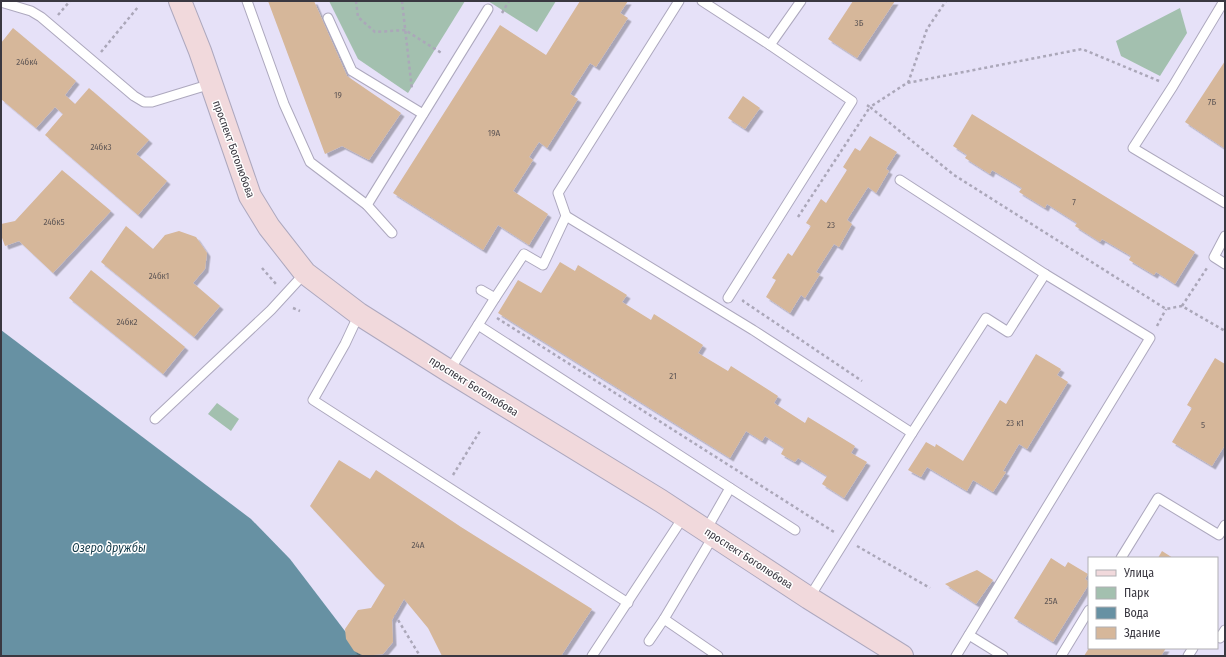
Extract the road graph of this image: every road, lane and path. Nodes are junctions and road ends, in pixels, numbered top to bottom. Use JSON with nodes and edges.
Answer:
{"nodes":[{"id":1,"x":70,"y":1,"type":"edge"},
{"id":2,"x":181,"y":1,"type":"edge"},
{"id":3,"x":247,"y":1,"type":"edge"},
{"id":4,"x":356,"y":1,"type":"edge"},
{"id":5,"x":402,"y":1,"type":"edge"},
{"id":6,"x":680,"y":1,"type":"edge"},
{"id":7,"x":702,"y":1,"type":"edge"},
{"id":8,"x":800,"y":1,"type":"edge"},
{"id":9,"x":946,"y":1,"type":"edge"},
{"id":10,"x":1224,"y":1,"type":"edge"},
{"id":11,"x":1,"y":2,"type":"edge"},
{"id":12,"x":488,"y":9,"type":"dead end"},
{"id":13,"x":56,"y":17,"type":"dead end"},
{"id":14,"x":328,"y":18,"type":"dead end"},
{"id":15,"x":405,"y":30,"type":"junction"},
{"id":16,"x":770,"y":45,"type":"junction"},
{"id":17,"x":456,"y":62,"type":"junction"},
{"id":18,"x":211,"y":84,"type":"junction"},
{"id":19,"x":907,"y":84,"type":"junction"},
{"id":20,"x":1173,"y":86,"type":"junction"},
{"id":21,"x":870,"y":107,"type":"junction"},
{"id":22,"x":414,"y":108,"type":"junction"},
{"id":23,"x":423,"y":114,"type":"junction"},
{"id":24,"x":900,"y":180,"type":"dead end"},
{"id":25,"x":1225,"y":203,"type":"edge"},
{"id":26,"x":367,"y":205,"type":"junction"},
{"id":27,"x":566,"y":216,"type":"junction"},
{"id":28,"x":795,"y":221,"type":"dead end"},
{"id":29,"x":392,"y":233,"type":"dead end"},
{"id":30,"x":1225,"y":236,"type":"edge"},
{"id":31,"x":1214,"y":257,"type":"junction"},
{"id":32,"x":1225,"y":264,"type":"edge"},
{"id":33,"x":305,"y":273,"type":"junction"},
{"id":34,"x":1045,"y":274,"type":"junction"},
{"id":35,"x":481,"y":290,"type":"dead end"},
{"id":36,"x":747,"y":294,"type":"dead end"},
{"id":37,"x":495,"y":298,"type":"junction"},
{"id":38,"x":728,"y":298,"type":"dead end"},
{"id":39,"x":1182,"y":306,"type":"junction"},
{"id":40,"x":1166,"y":309,"type":"junction"},
{"id":41,"x":486,"y":311,"type":"junction"},
{"id":42,"x":359,"y":314,"type":"junction"},
{"id":43,"x":478,"y":325,"type":"junction"},
{"id":44,"x":1225,"y":331,"type":"edge"},
{"id":45,"x":1150,"y":338,"type":"junction"},
{"id":46,"x":449,"y":371,"type":"junction"},
{"id":47,"x":868,"y":386,"type":"dead end"},
{"id":48,"x":155,"y":419,"type":"dead end"},
{"id":49,"x":480,"y":431,"type":"dead end"},
{"id":50,"x":912,"y":433,"type":"junction"},
{"id":51,"x":446,"y":485,"type":"junction"},
{"id":52,"x":730,"y":488,"type":"junction"},
{"id":53,"x":684,"y":516,"type":"junction"},
{"id":54,"x":1225,"y":525,"type":"edge"},
{"id":55,"x":795,"y":530,"type":"dead end"},
{"id":56,"x":710,"y":532,"type":"junction"},
{"id":57,"x":846,"y":539,"type":"junction"},
{"id":58,"x":1122,"y":557,"type":"edge"},
{"id":59,"x":930,"y":588,"type":"dead end"},
{"id":60,"x":809,"y":598,"type":"junction"},
{"id":61,"x":628,"y":602,"type":"junction"},
{"id":62,"x":1088,"y":612,"type":"edge"},
{"id":63,"x":395,"y":615,"type":"dead end"},
{"id":64,"x":664,"y":619,"type":"junction"},
{"id":65,"x":1225,"y":630,"type":"edge"},
{"id":66,"x":969,"y":636,"type":"junction"},
{"id":67,"x":1218,"y":637,"type":"edge"},
{"id":68,"x":649,"y":641,"type":"dead end"},
{"id":69,"x":420,"y":656,"type":"edge"},
{"id":70,"x":592,"y":656,"type":"edge"},
{"id":71,"x":718,"y":656,"type":"edge"},
{"id":72,"x":902,"y":656,"type":"edge"},
{"id":73,"x":956,"y":656,"type":"edge"},
{"id":74,"x":1003,"y":656,"type":"edge"},
{"id":75,"x":1061,"y":656,"type":"edge"}],
"edges":[{"from":1,"to":13,"type":"path"},
{"from":2,"to":18,"type":"main road","name":"проспект Боголюбова"},
{"from":3,"to":26,"type":"lane"},
{"from":4,"to":15,"type":"path"},
{"from":5,"to":15,"type":"path"},
{"from":6,"to":27,"type":"lane"},
{"from":7,"to":16,"type":"lane"},
{"from":8,"to":16,"type":"lane"},
{"from":9,"to":19,"type":"path"},
{"from":10,"to":20,"type":"lane"},
{"from":11,"to":18,"type":"lane"},
{"from":12,"to":17,"type":"lane"},
{"from":14,"to":22,"type":"lane"},
{"from":15,"to":17,"type":"path"},
{"from":15,"to":22,"type":"path"},
{"from":16,"to":38,"type":"lane"},
{"from":17,"to":23,"type":"lane"},
{"from":18,"to":33,"type":"main road","name":"проспект Боголюбова"},
{"from":19,"to":20,"type":"path"},
{"from":19,"to":21,"type":"path"},
{"from":20,"to":25,"type":"lane"},
{"from":21,"to":28,"type":"path"},
{"from":21,"to":40,"type":"path"},
{"from":22,"to":23,"type":"lane"},
{"from":23,"to":26,"type":"lane"},
{"from":24,"to":34,"type":"lane"},
{"from":26,"to":29,"type":"lane"},
{"from":27,"to":37,"type":"lane"},
{"from":27,"to":50,"type":"lane"},
{"from":30,"to":31,"type":"lane"},
{"from":31,"to":32,"type":"lane"},
{"from":31,"to":39,"type":"path"},
{"from":33,"to":42,"type":"main road","name":"проспект Боголюбова"},
{"from":33,"to":48,"type":"lane"},
{"from":34,"to":45,"type":"lane"},
{"from":34,"to":50,"type":"lane"},
{"from":35,"to":37,"type":"lane"},
{"from":36,"to":47,"type":"path"},
{"from":37,"to":41,"type":"lane"},
{"from":39,"to":40,"type":"path"},
{"from":39,"to":44,"type":"path"},
{"from":40,"to":45,"type":"path"},
{"from":41,"to":43,"type":"lane"},
{"from":41,"to":57,"type":"path"},
{"from":42,"to":46,"type":"main road","name":"проспект Боголюбова"},
{"from":42,"to":51,"type":"lane"},
{"from":43,"to":46,"type":"lane"},
{"from":43,"to":52,"type":"lane"},
{"from":45,"to":66,"type":"lane"},
{"from":46,"to":53,"type":"main road","name":"проспект Боголюбова"},
{"from":49,"to":51,"type":"path"},
{"from":50,"to":57,"type":"lane"},
{"from":51,"to":61,"type":"lane"},
{"from":52,"to":55,"type":"lane"},
{"from":52,"to":56,"type":"lane"},
{"from":53,"to":56,"type":"main road","name":"проспект Боголюбова"},
{"from":53,"to":61,"type":"lane"},
{"from":54,"to":58,"type":"lane"},
{"from":56,"to":60,"type":"main road","name":"проспект Боголюбова"},
{"from":56,"to":64,"type":"lane"},
{"from":57,"to":59,"type":"path"},
{"from":57,"to":60,"type":"lane"},
{"from":60,"to":72,"type":"main road","name":"проспект Боголюбова"},
{"from":61,"to":70,"type":"lane"},
{"from":62,"to":75,"type":"lane"},
{"from":63,"to":69,"type":"path"},
{"from":64,"to":68,"type":"lane"},
{"from":64,"to":71,"type":"lane"},
{"from":65,"to":67,"type":"lane"},
{"from":66,"to":73,"type":"lane"},
{"from":66,"to":74,"type":"lane"}]}
